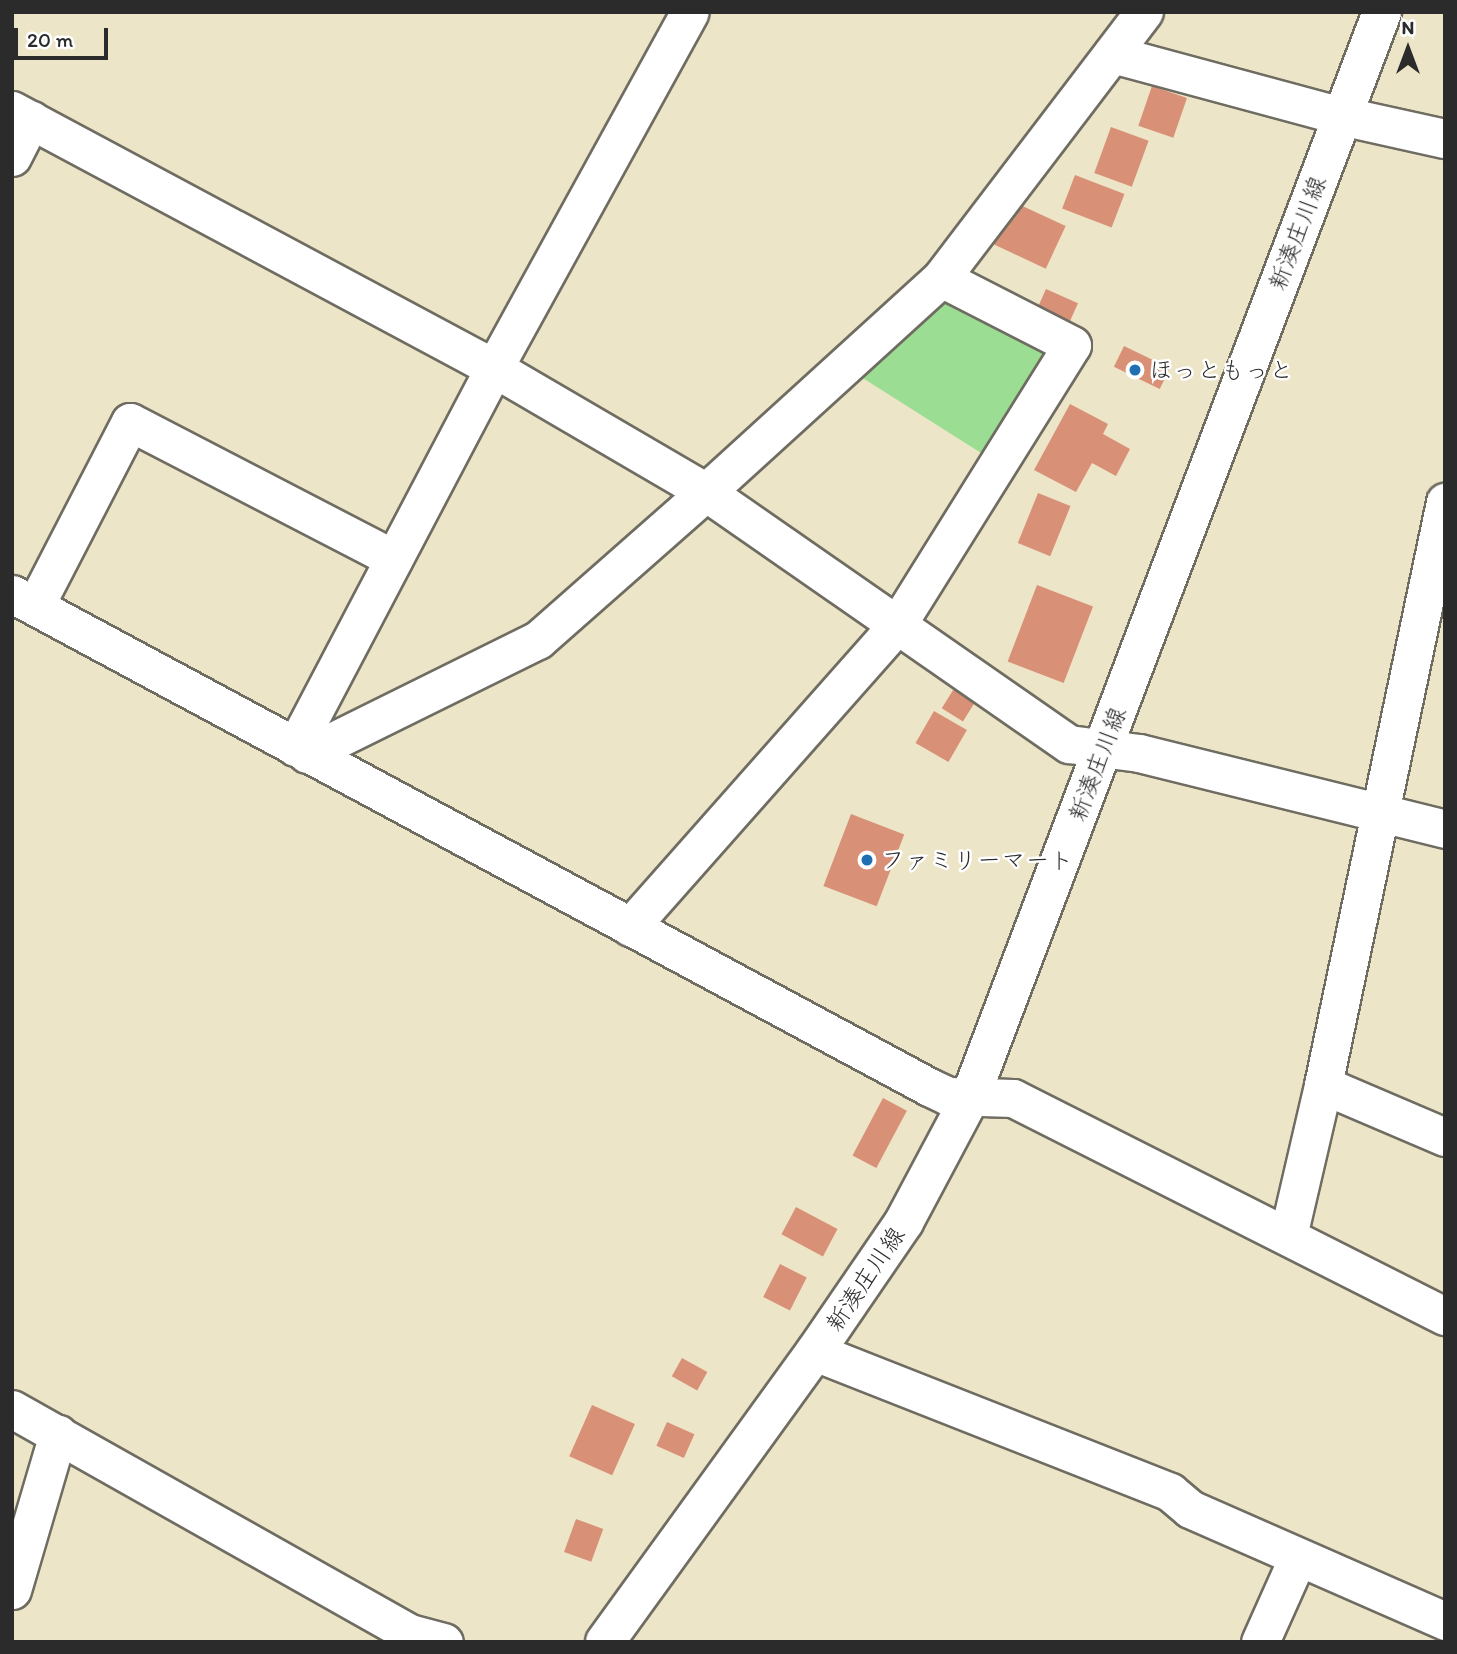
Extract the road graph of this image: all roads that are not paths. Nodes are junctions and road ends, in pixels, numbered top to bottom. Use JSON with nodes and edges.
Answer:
{"nodes":[{"id":1,"x":690,"y":12,"type":"edge"},
{"id":2,"x":1144,"y":12,"type":"edge"},
{"id":3,"x":1382,"y":12,"type":"edge"},
{"id":4,"x":1112,"y":54,"type":"junction"},
{"id":5,"x":22,"y":115,"type":"edge"},
{"id":6,"x":1341,"y":116,"type":"junction"},
{"id":7,"x":1445,"y":139,"type":"edge"},
{"id":8,"x":12,"y":157,"type":"edge"},
{"id":9,"x":941,"y":278,"type":"junction"},
{"id":10,"x":495,"y":368,"type":"junction"},
{"id":11,"x":706,"y":492,"type":"junction"},
{"id":12,"x":1445,"y":502,"type":"edge"},
{"id":13,"x":394,"y":559,"type":"junction"},
{"id":14,"x":24,"y":600,"type":"edge"},
{"id":15,"x":897,"y":625,"type":"junction"},
{"id":16,"x":1103,"y":749,"type":"junction"},
{"id":17,"x":301,"y":751,"type":"junction"},
{"id":18,"x":1379,"y":814,"type":"junction"},
{"id":19,"x":1445,"y":829,"type":"edge"},
{"id":20,"x":630,"y":927,"type":"junction"},
{"id":21,"x":1323,"y":1085,"type":"junction"},
{"id":22,"x":970,"y":1098,"type":"junction"},
{"id":23,"x":1445,"y":1137,"type":"edge"},
{"id":24,"x":1288,"y":1236,"type":"junction"},
{"id":25,"x":1445,"y":1316,"type":"edge"},
{"id":26,"x":815,"y":1352,"type":"junction"},
{"id":27,"x":12,"y":1409,"type":"edge"},
{"id":28,"x":58,"y":1434,"type":"junction"},
{"id":29,"x":1298,"y":1557,"type":"junction"},
{"id":30,"x":12,"y":1590,"type":"edge"},
{"id":31,"x":1445,"y":1622,"type":"edge"},
{"id":32,"x":444,"y":1642,"type":"edge"},
{"id":33,"x":606,"y":1642,"type":"edge"},
{"id":34,"x":1260,"y":1642,"type":"edge"}],
"edges":[{"from":1,"to":10,"type":"street"},
{"from":2,"to":4,"type":"street"},
{"from":3,"to":6,"type":"main road","name":"新湊庄川線"},
{"from":4,"to":6,"type":"street"},
{"from":4,"to":9,"type":"street"},
{"from":5,"to":8,"type":"street"},
{"from":5,"to":10,"type":"street"},
{"from":6,"to":7,"type":"main road"},
{"from":6,"to":16,"type":"main road","name":"新湊庄川線"},
{"from":9,"to":11,"type":"street"},
{"from":9,"to":15,"type":"street"},
{"from":10,"to":11,"type":"street"},
{"from":10,"to":13,"type":"street"},
{"from":11,"to":15,"type":"street"},
{"from":11,"to":17,"type":"street"},
{"from":12,"to":18,"type":"street"},
{"from":13,"to":14,"type":"street"},
{"from":13,"to":17,"type":"street"},
{"from":14,"to":17,"type":"street"},
{"from":15,"to":16,"type":"street"},
{"from":15,"to":20,"type":"street"},
{"from":16,"to":18,"type":"street"},
{"from":16,"to":22,"type":"main road","name":"新湊庄川線"},
{"from":17,"to":20,"type":"street"},
{"from":18,"to":19,"type":"street"},
{"from":18,"to":21,"type":"street"},
{"from":20,"to":22,"type":"street"},
{"from":21,"to":23,"type":"street"},
{"from":21,"to":24,"type":"street"},
{"from":22,"to":24,"type":"street"},
{"from":22,"to":26,"type":"main road","name":"新湊庄川線"},
{"from":24,"to":25,"type":"street"},
{"from":26,"to":29,"type":"street"},
{"from":26,"to":33,"type":"main road","name":"新湊庄川線"},
{"from":27,"to":28,"type":"street"},
{"from":28,"to":30,"type":"street"},
{"from":28,"to":32,"type":"street"},
{"from":29,"to":31,"type":"street"},
{"from":29,"to":34,"type":"street"}]}
